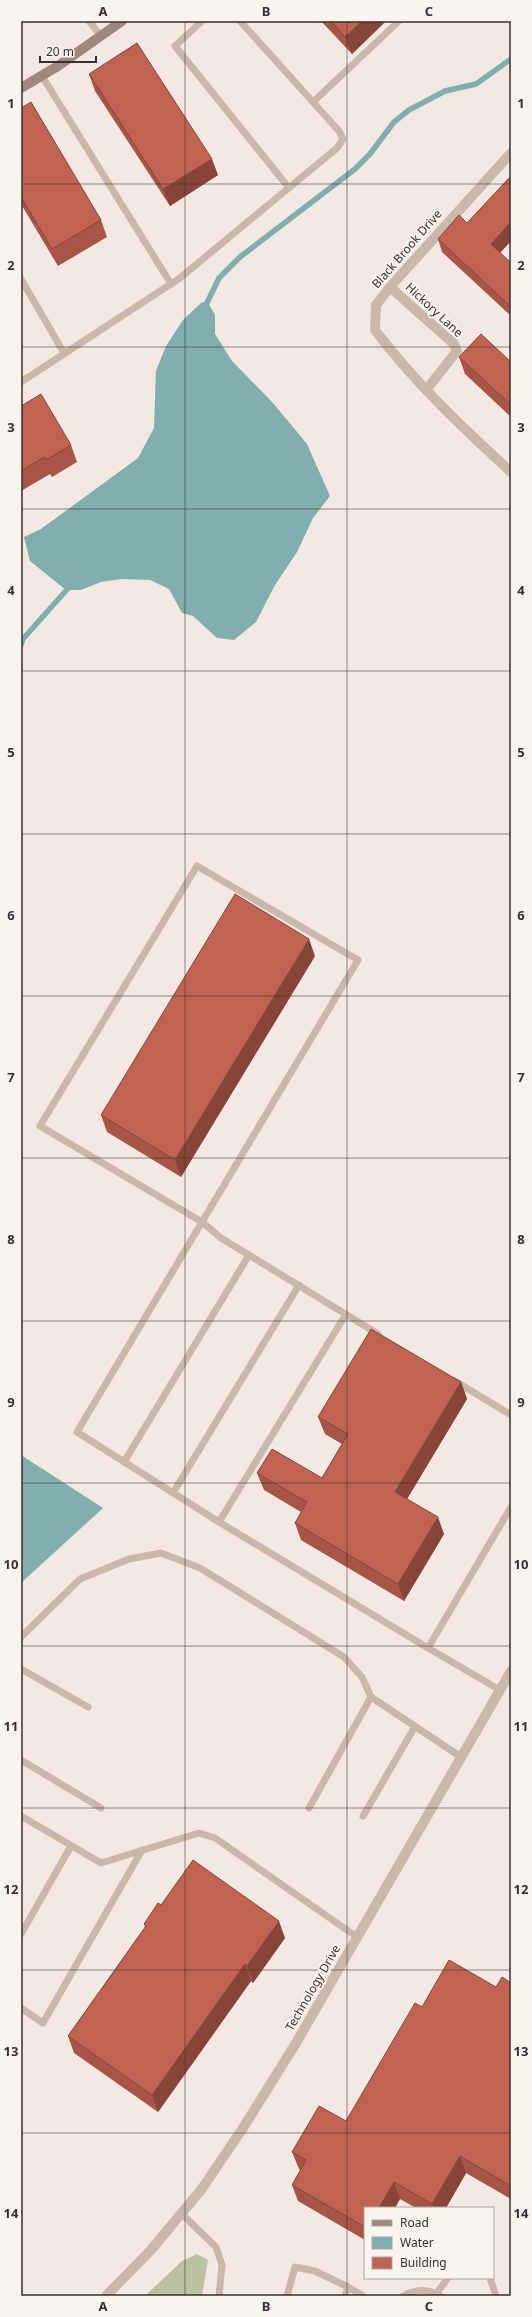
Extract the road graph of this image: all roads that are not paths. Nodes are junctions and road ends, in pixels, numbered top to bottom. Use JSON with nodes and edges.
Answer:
{"nodes":[{"id":1,"x":89,"y":21,"type":"edge"},
{"id":2,"x":122,"y":21,"type":"edge"},
{"id":3,"x":202,"y":21,"type":"edge"},
{"id":4,"x":240,"y":21,"type":"edge"},
{"id":5,"x":399,"y":21,"type":"edge"},
{"id":6,"x":101,"y":36,"type":"junction"},
{"id":7,"x":42,"y":76,"type":"junction"},
{"id":8,"x":21,"y":88,"type":"edge"},
{"id":9,"x":313,"y":102,"type":"junction"},
{"id":10,"x":511,"y":153,"type":"edge"},
{"id":11,"x":289,"y":188,"type":"junction"},
{"id":12,"x":21,"y":279,"type":"edge"},
{"id":13,"x":171,"y":284,"type":"junction"},
{"id":14,"x":390,"y":286,"type":"junction"},
{"id":15,"x":64,"y":353,"type":"junction"},
{"id":16,"x":21,"y":382,"type":"edge"},
{"id":17,"x":426,"y":390,"type":"junction"},
{"id":18,"x":511,"y":472,"type":"edge"},
{"id":19,"x":202,"y":1222,"type":"junction"},
{"id":20,"x":250,"y":1255,"type":"junction"},
{"id":21,"x":298,"y":1286,"type":"junction"},
{"id":22,"x":346,"y":1314,"type":"junction"},
{"id":23,"x":385,"y":1338,"type":"edge"},
{"id":24,"x":445,"y":1375,"type":"edge"},
{"id":25,"x":511,"y":1415,"type":"edge"},
{"id":26,"x":124,"y":1462,"type":"junction"},
{"id":27,"x":173,"y":1493,"type":"junction"},
{"id":28,"x":511,"y":1507,"type":"edge"},
{"id":29,"x":219,"y":1522,"type":"junction"},
{"id":30,"x":21,"y":1637,"type":"edge"},
{"id":31,"x":428,"y":1648,"type":"junction"},
{"id":32,"x":21,"y":1669,"type":"edge"},
{"id":33,"x":511,"y":1671,"type":"edge"},
{"id":34,"x":500,"y":1690,"type":"junction"},
{"id":35,"x":371,"y":1697,"type":"junction"},
{"id":36,"x":88,"y":1707,"type":"dead end"},
{"id":37,"x":414,"y":1728,"type":"junction"},
{"id":38,"x":461,"y":1757,"type":"junction"},
{"id":39,"x":21,"y":1760,"type":"edge"},
{"id":40,"x":101,"y":1808,"type":"dead end"},
{"id":41,"x":309,"y":1808,"type":"dead end"},
{"id":42,"x":21,"y":1816,"type":"edge"},
{"id":43,"x":363,"y":1816,"type":"dead end"},
{"id":44,"x":71,"y":1846,"type":"junction"},
{"id":45,"x":142,"y":1850,"type":"junction"},
{"id":46,"x":21,"y":1934,"type":"edge"},
{"id":47,"x":357,"y":1937,"type":"junction"},
{"id":48,"x":21,"y":2008,"type":"edge"},
{"id":49,"x":182,"y":2214,"type":"junction"},
{"id":50,"x":447,"y":2279,"type":"edge"},
{"id":51,"x":490,"y":2279,"type":"edge"},
{"id":52,"x":348,"y":2287,"type":"junction"},
{"id":53,"x":438,"y":2295,"type":"edge"},
{"id":54,"x":106,"y":2296,"type":"edge"},
{"id":55,"x":219,"y":2296,"type":"edge"},
{"id":56,"x":287,"y":2296,"type":"edge"},
{"id":57,"x":345,"y":2296,"type":"edge"},
{"id":58,"x":363,"y":2296,"type":"edge"},
{"id":59,"x":403,"y":2296,"type":"edge"},
{"id":60,"x":496,"y":2296,"type":"edge"}],
"edges":[{"from":1,"to":6,"type":"lane"},
{"from":2,"to":6,"type":"main road"},
{"from":3,"to":11,"type":"lane"},
{"from":4,"to":9,"type":"lane"},
{"from":5,"to":9,"type":"lane"},
{"from":6,"to":7,"type":"main road"},
{"from":7,"to":8,"type":"main road"},
{"from":7,"to":13,"type":"lane"},
{"from":9,"to":11,"type":"lane"},
{"from":10,"to":14,"type":"street","name":"Black Brook Drive"},
{"from":11,"to":13,"type":"lane"},
{"from":12,"to":15,"type":"lane"},
{"from":13,"to":15,"type":"lane"},
{"from":14,"to":17,"type":"street","name":"Black Brook Drive"},
{"from":14,"to":17,"type":"street","name":"Hickory Lane"},
{"from":15,"to":16,"type":"lane"},
{"from":17,"to":18,"type":"street","name":"Black Brook Drive"},
{"from":19,"to":19,"type":"lane"},
{"from":19,"to":20,"type":"lane"},
{"from":19,"to":26,"type":"lane"},
{"from":20,"to":21,"type":"lane"},
{"from":20,"to":26,"type":"lane"},
{"from":21,"to":22,"type":"lane"},
{"from":21,"to":27,"type":"lane"},
{"from":22,"to":23,"type":"lane"},
{"from":22,"to":29,"type":"lane"},
{"from":24,"to":25,"type":"lane"},
{"from":26,"to":27,"type":"lane"},
{"from":27,"to":29,"type":"lane"},
{"from":28,"to":31,"type":"lane"},
{"from":29,"to":31,"type":"lane"},
{"from":30,"to":35,"type":"lane"},
{"from":31,"to":34,"type":"lane"},
{"from":32,"to":36,"type":"lane"},
{"from":33,"to":34,"type":"street","name":"Technology Drive"},
{"from":34,"to":38,"type":"street","name":"Technology Drive"},
{"from":35,"to":37,"type":"lane"},
{"from":35,"to":41,"type":"lane"},
{"from":37,"to":38,"type":"lane"},
{"from":37,"to":43,"type":"lane"},
{"from":38,"to":47,"type":"street","name":"Technology Drive"},
{"from":39,"to":40,"type":"lane"},
{"from":42,"to":44,"type":"lane"},
{"from":44,"to":45,"type":"lane"},
{"from":44,"to":46,"type":"lane"},
{"from":45,"to":47,"type":"lane"},
{"from":45,"to":48,"type":"lane"},
{"from":47,"to":49,"type":"street","name":"Technology Drive"},
{"from":49,"to":54,"type":"street","name":"Technology Drive"},
{"from":49,"to":55,"type":"lane"},
{"from":50,"to":53,"type":"lane"},
{"from":51,"to":60,"type":"lane"},
{"from":52,"to":56,"type":"lane"},
{"from":52,"to":57,"type":"lane"},
{"from":52,"to":58,"type":"lane"},
{"from":53,"to":59,"type":"lane"}]}
